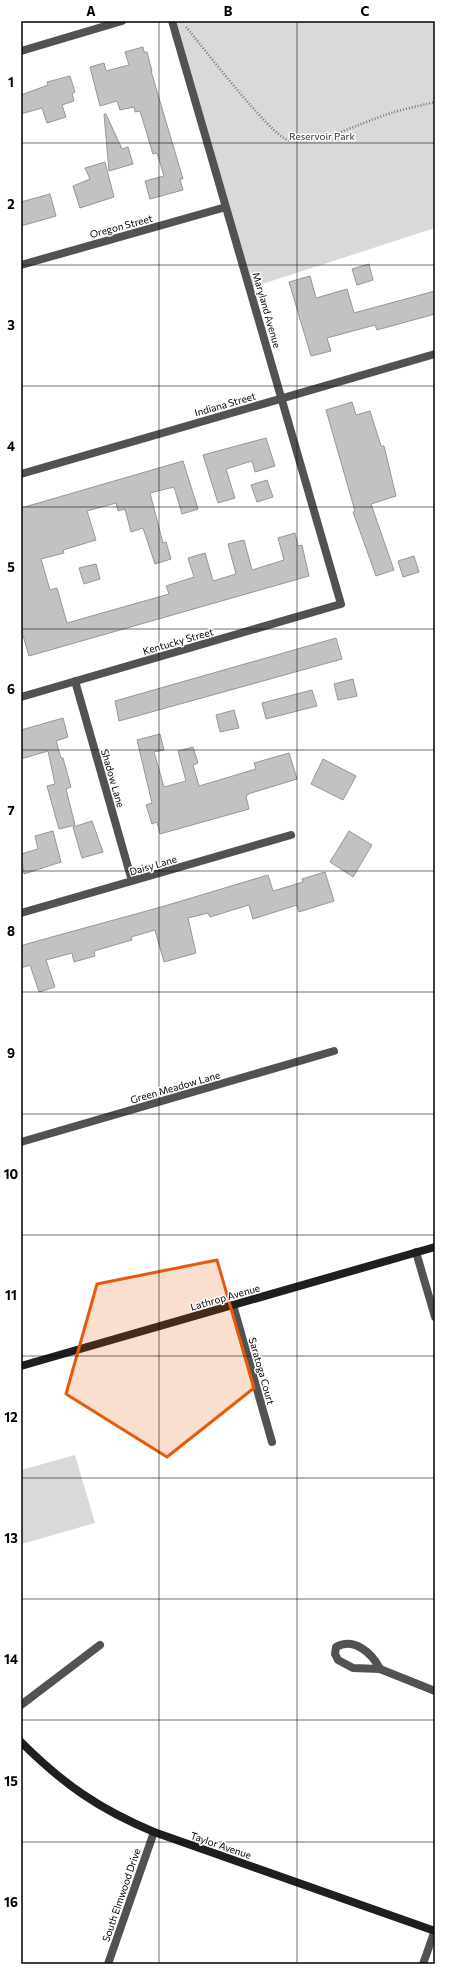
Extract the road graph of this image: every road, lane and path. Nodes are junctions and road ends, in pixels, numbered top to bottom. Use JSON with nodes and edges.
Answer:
{"nodes":[{"id":1,"x":122,"y":21,"type":"edge"},
{"id":2,"x":172,"y":21,"type":"edge"},
{"id":3,"x":185,"y":27,"type":"dead end"},
{"id":4,"x":21,"y":51,"type":"edge"},
{"id":5,"x":435,"y":102,"type":"edge"},
{"id":6,"x":226,"y":207,"type":"junction"},
{"id":7,"x":21,"y":265,"type":"edge"},
{"id":8,"x":435,"y":354,"type":"edge"},
{"id":9,"x":281,"y":398,"type":"junction"},
{"id":10,"x":21,"y":474,"type":"edge"},
{"id":11,"x":341,"y":604,"type":"joint"},
{"id":12,"x":75,"y":681,"type":"junction"},
{"id":13,"x":21,"y":697,"type":"edge"},
{"id":14,"x":291,"y":835,"type":"dead end"},
{"id":15,"x":132,"y":881,"type":"junction"},
{"id":16,"x":21,"y":913,"type":"edge"},
{"id":17,"x":334,"y":1051,"type":"dead end"},
{"id":18,"x":21,"y":1142,"type":"edge"},
{"id":19,"x":435,"y":1247,"type":"edge"},
{"id":20,"x":416,"y":1252,"type":"junction"},
{"id":21,"x":233,"y":1305,"type":"junction"},
{"id":22,"x":435,"y":1318,"type":"edge"},
{"id":23,"x":21,"y":1366,"type":"edge"},
{"id":24,"x":272,"y":1442,"type":"dead end"},
{"id":25,"x":100,"y":1645,"type":"dead end"},
{"id":26,"x":380,"y":1669,"type":"junction"},
{"id":27,"x":435,"y":1690,"type":"edge"},
{"id":28,"x":21,"y":1705,"type":"edge"},
{"id":29,"x":21,"y":1742,"type":"edge"},
{"id":30,"x":154,"y":1832,"type":"junction"},
{"id":31,"x":435,"y":1931,"type":"edge"},
{"id":32,"x":108,"y":1964,"type":"edge"},
{"id":33,"x":423,"y":1964,"type":"edge"}],
"edges":[{"from":1,"to":4,"type":"street"},
{"from":2,"to":6,"type":"street","name":"Maryland Avenue"},
{"from":3,"to":5,"type":"path"},
{"from":6,"to":7,"type":"street","name":"Oregon Street"},
{"from":6,"to":9,"type":"street","name":"Maryland Avenue"},
{"from":8,"to":9,"type":"street","name":"Indiana Street"},
{"from":9,"to":10,"type":"street","name":"Indiana Street"},
{"from":9,"to":11,"type":"street","name":"Maryland Avenue"},
{"from":11,"to":12,"type":"street","name":"Kentucky Street"},
{"from":12,"to":13,"type":"street","name":"Kentucky Street"},
{"from":12,"to":15,"type":"street","name":"Shadow Lane"},
{"from":14,"to":15,"type":"street","name":"Daisy Lane"},
{"from":15,"to":16,"type":"street","name":"Daisy Lane"},
{"from":17,"to":18,"type":"street","name":"Green Meadow Lane"},
{"from":19,"to":20,"type":"street","name":"Lathrop Avenue"},
{"from":20,"to":21,"type":"street","name":"Lathrop Avenue"},
{"from":20,"to":22,"type":"street"},
{"from":21,"to":23,"type":"street","name":"Lathrop Avenue"},
{"from":21,"to":24,"type":"street","name":"Saratoga Court"},
{"from":25,"to":28,"type":"street"},
{"from":26,"to":26,"type":"street"},
{"from":26,"to":27,"type":"street"},
{"from":29,"to":30,"type":"street","name":"Taylor Avenue"},
{"from":30,"to":31,"type":"street","name":"Taylor Avenue"},
{"from":30,"to":32,"type":"street","name":"South Elmwood Drive"},
{"from":31,"to":33,"type":"street"}]}
